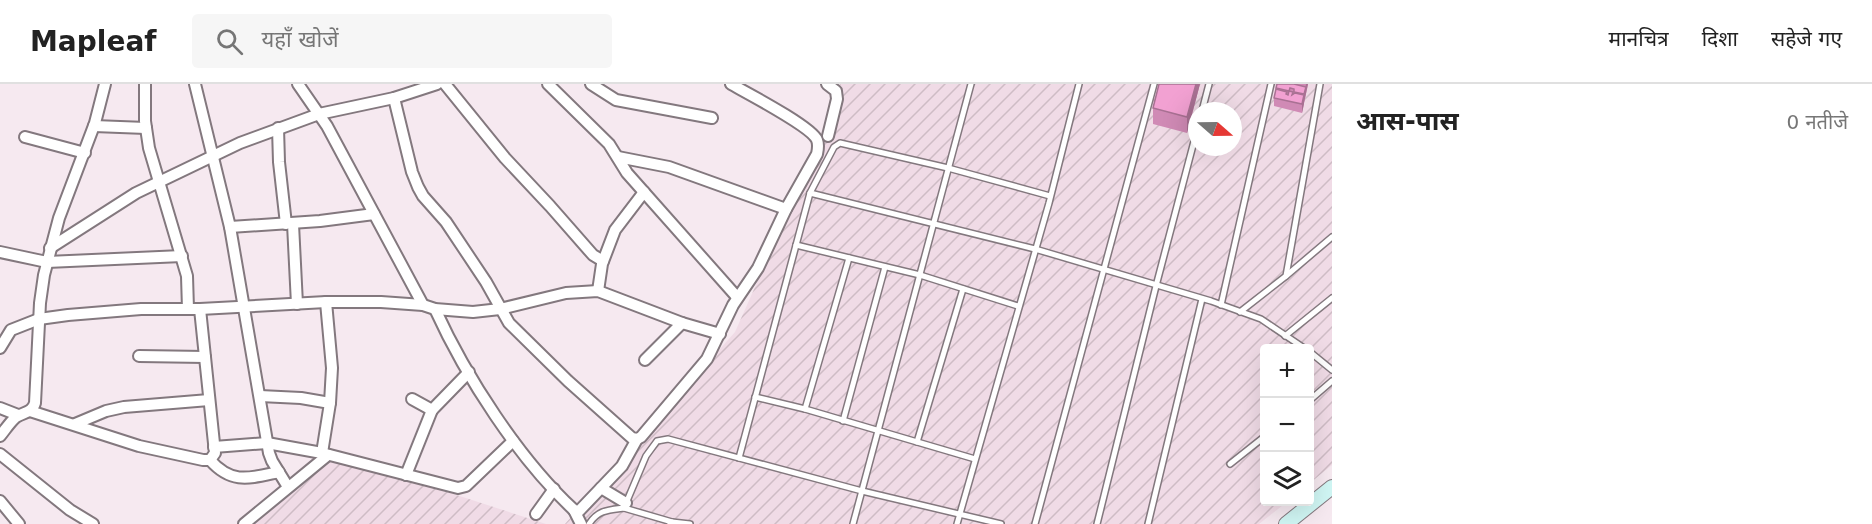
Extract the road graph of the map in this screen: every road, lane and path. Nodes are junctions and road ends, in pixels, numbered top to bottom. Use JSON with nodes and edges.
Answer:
{"nodes":[{"id":1,"x":105,"y":84,"type":"edge"},
{"id":2,"x":145,"y":84,"type":"edge"},
{"id":3,"x":195,"y":84,"type":"edge"},
{"id":4,"x":298,"y":84,"type":"edge"},
{"id":5,"x":438,"y":84,"type":"edge"},
{"id":6,"x":445,"y":84,"type":"edge"},
{"id":7,"x":548,"y":84,"type":"edge"},
{"id":8,"x":591,"y":84,"type":"edge"},
{"id":9,"x":731,"y":84,"type":"edge"},
{"id":10,"x":971,"y":84,"type":"edge"},
{"id":11,"x":1079,"y":84,"type":"edge"},
{"id":12,"x":1154,"y":84,"type":"edge"},
{"id":13,"x":1209,"y":84,"type":"edge"},
{"id":14,"x":1271,"y":84,"type":"edge"},
{"id":15,"x":1320,"y":84,"type":"edge"},
{"id":16,"x":834,"y":86,"type":"edge"},
{"id":17,"x":394,"y":98,"type":"junction"},
{"id":18,"x":1204,"y":102,"type":"edge"},
{"id":19,"x":319,"y":114,"type":"junction"},
{"id":20,"x":712,"y":118,"type":"dead end"},
{"id":21,"x":94,"y":126,"type":"junction"},
{"id":22,"x":146,"y":128,"type":"junction"},
{"id":23,"x":278,"y":128,"type":"junction"},
{"id":24,"x":828,"y":136,"type":"dead end"},
{"id":25,"x":26,"y":137,"type":"dead end"},
{"id":26,"x":85,"y":153,"type":"junction"},
{"id":27,"x":1190,"y":156,"type":"edge"},
{"id":28,"x":212,"y":157,"type":"junction"},
{"id":29,"x":618,"y":157,"type":"junction"},
{"id":30,"x":948,"y":168,"type":"junction"},
{"id":31,"x":159,"y":182,"type":"junction"},
{"id":32,"x":644,"y":192,"type":"junction"},
{"id":33,"x":810,"y":193,"type":"junction"},
{"id":34,"x":1050,"y":196,"type":"junction"},
{"id":35,"x":786,"y":209,"type":"junction"},
{"id":36,"x":374,"y":214,"type":"junction"},
{"id":37,"x":290,"y":224,"type":"junction"},
{"id":38,"x":934,"y":224,"type":"junction"},
{"id":39,"x":230,"y":227,"type":"junction"},
{"id":40,"x":1332,"y":237,"type":"edge"},
{"id":41,"x":796,"y":245,"type":"junction"},
{"id":42,"x":50,"y":248,"type":"junction"},
{"id":43,"x":1035,"y":249,"type":"junction"},
{"id":44,"x":0,"y":252,"type":"edge"},
{"id":45,"x":182,"y":256,"type":"junction"},
{"id":46,"x":849,"y":258,"type":"junction"},
{"id":47,"x":603,"y":261,"type":"junction"},
{"id":48,"x":47,"y":262,"type":"junction"},
{"id":49,"x":885,"y":267,"type":"junction"},
{"id":50,"x":1104,"y":271,"type":"junction"},
{"id":51,"x":920,"y":275,"type":"junction"},
{"id":52,"x":1286,"y":276,"type":"junction"},
{"id":53,"x":1156,"y":286,"type":"junction"},
{"id":54,"x":963,"y":289,"type":"junction"},
{"id":55,"x":598,"y":291,"type":"junction"},
{"id":56,"x":737,"y":297,"type":"junction"},
{"id":57,"x":1332,"y":298,"type":"edge"},
{"id":58,"x":1202,"y":299,"type":"junction"},
{"id":59,"x":326,"y":302,"type":"junction"},
{"id":60,"x":297,"y":304,"type":"junction"},
{"id":61,"x":423,"y":304,"type":"junction"},
{"id":62,"x":1221,"y":305,"type":"junction"},
{"id":63,"x":1018,"y":306,"type":"junction"},
{"id":64,"x":246,"y":307,"type":"junction"},
{"id":65,"x":188,"y":309,"type":"junction"},
{"id":66,"x":200,"y":309,"type":"junction"},
{"id":67,"x":435,"y":309,"type":"junction"},
{"id":68,"x":500,"y":309,"type":"junction"},
{"id":69,"x":1240,"y":312,"type":"junction"},
{"id":70,"x":39,"y":319,"type":"junction"},
{"id":71,"x":682,"y":323,"type":"junction"},
{"id":72,"x":720,"y":334,"type":"junction"},
{"id":73,"x":1285,"y":336,"type":"junction"},
{"id":74,"x":1298,"y":344,"type":"edge"},
{"id":75,"x":0,"y":348,"type":"edge"},
{"id":76,"x":1314,"y":355,"type":"edge"},
{"id":77,"x":139,"y":356,"type":"dead end"},
{"id":78,"x":205,"y":357,"type":"junction"},
{"id":79,"x":645,"y":360,"type":"dead end"},
{"id":80,"x":1332,"y":370,"type":"edge"},
{"id":81,"x":469,"y":372,"type":"junction"},
{"id":82,"x":1332,"y":381,"type":"edge"},
{"id":83,"x":260,"y":396,"type":"junction"},
{"id":84,"x":755,"y":397,"type":"junction"},
{"id":85,"x":1312,"y":398,"type":"edge"},
{"id":86,"x":412,"y":399,"type":"dead end"},
{"id":87,"x":209,"y":400,"type":"junction"},
{"id":88,"x":330,"y":403,"type":"junction"},
{"id":89,"x":0,"y":408,"type":"edge"},
{"id":90,"x":805,"y":409,"type":"junction"},
{"id":91,"x":432,"y":410,"type":"junction"},
{"id":92,"x":30,"y":411,"type":"junction"},
{"id":93,"x":18,"y":415,"type":"junction"},
{"id":94,"x":843,"y":421,"type":"junction"},
{"id":95,"x":75,"y":424,"type":"junction"},
{"id":96,"x":878,"y":432,"type":"junction"},
{"id":97,"x":0,"y":436,"type":"edge"},
{"id":98,"x":639,"y":438,"type":"junction"},
{"id":99,"x":1260,"y":440,"type":"edge"},
{"id":100,"x":513,"y":441,"type":"junction"},
{"id":101,"x":917,"y":442,"type":"junction"},
{"id":102,"x":267,"y":443,"type":"junction"},
{"id":103,"x":214,"y":447,"type":"junction"},
{"id":104,"x":652,"y":447,"type":"junction"},
{"id":105,"x":0,"y":454,"type":"edge"},
{"id":106,"x":325,"y":454,"type":"junction"},
{"id":107,"x":739,"y":458,"type":"junction"},
{"id":108,"x":975,"y":459,"type":"junction"},
{"id":109,"x":210,"y":460,"type":"junction"},
{"id":110,"x":1230,"y":465,"type":"dead end"},
{"id":111,"x":279,"y":472,"type":"junction"},
{"id":112,"x":406,"y":475,"type":"junction"},
{"id":113,"x":288,"y":487,"type":"junction"},
{"id":114,"x":1332,"y":487,"type":"edge"},
{"id":115,"x":601,"y":488,"type":"junction"},
{"id":116,"x":554,"y":489,"type":"junction"},
{"id":117,"x":862,"y":491,"type":"junction"},
{"id":118,"x":0,"y":501,"type":"edge"},
{"id":119,"x":625,"y":506,"type":"junction"},
{"id":120,"x":574,"y":510,"type":"junction"},
{"id":121,"x":536,"y":514,"type":"dead end"},
{"id":122,"x":960,"y":515,"type":"junction"},
{"id":123,"x":671,"y":523,"type":"edge"},
{"id":124,"x":19,"y":524,"type":"edge"},
{"id":125,"x":93,"y":524,"type":"edge"},
{"id":126,"x":244,"y":524,"type":"edge"},
{"id":127,"x":581,"y":524,"type":"edge"},
{"id":128,"x":589,"y":524,"type":"edge"},
{"id":129,"x":690,"y":524,"type":"edge"},
{"id":130,"x":853,"y":524,"type":"edge"},
{"id":131,"x":957,"y":524,"type":"edge"},
{"id":132,"x":1001,"y":524,"type":"edge"},
{"id":133,"x":1035,"y":524,"type":"edge"},
{"id":134,"x":1097,"y":524,"type":"edge"},
{"id":135,"x":1148,"y":524,"type":"edge"},
{"id":136,"x":1286,"y":524,"type":"edge"}],
"edges":[{"from":1,"to":21,"type":"street"},
{"from":2,"to":22,"type":"street"},
{"from":3,"to":28,"type":"street"},
{"from":4,"to":19,"type":"street"},
{"from":5,"to":17,"type":"street"},
{"from":6,"to":47,"type":"street"},
{"from":7,"to":29,"type":"street"},
{"from":8,"to":20,"type":"street"},
{"from":9,"to":35,"type":"street"},
{"from":10,"to":30,"type":"lane"},
{"from":11,"to":34,"type":"lane"},
{"from":12,"to":50,"type":"lane"},
{"from":13,"to":18,"type":"lane"},
{"from":14,"to":62,"type":"lane"},
{"from":15,"to":52,"type":"lane"},
{"from":16,"to":24,"type":"street"},
{"from":17,"to":19,"type":"street"},
{"from":17,"to":68,"type":"street"},
{"from":19,"to":23,"type":"street"},
{"from":19,"to":36,"type":"street"},
{"from":21,"to":22,"type":"street"},
{"from":21,"to":26,"type":"street"},
{"from":22,"to":31,"type":"street"},
{"from":23,"to":28,"type":"street"},
{"from":23,"to":37,"type":"street"},
{"from":25,"to":26,"type":"street"},
{"from":26,"to":42,"type":"street"},
{"from":27,"to":53,"type":"lane"},
{"from":28,"to":31,"type":"street"},
{"from":28,"to":39,"type":"street"},
{"from":29,"to":32,"type":"street"},
{"from":29,"to":35,"type":"street"},
{"from":30,"to":33,"type":"lane"},
{"from":30,"to":34,"type":"lane"},
{"from":30,"to":38,"type":"lane"},
{"from":31,"to":42,"type":"street"},
{"from":31,"to":45,"type":"street"},
{"from":32,"to":47,"type":"street"},
{"from":32,"to":56,"type":"street"},
{"from":33,"to":38,"type":"lane"},
{"from":33,"to":41,"type":"lane"},
{"from":34,"to":43,"type":"lane"},
{"from":35,"to":56,"type":"street"},
{"from":36,"to":37,"type":"street"},
{"from":36,"to":61,"type":"street"},
{"from":37,"to":39,"type":"street"},
{"from":37,"to":60,"type":"street"},
{"from":38,"to":43,"type":"lane"},
{"from":38,"to":51,"type":"lane"},
{"from":39,"to":64,"type":"street"},
{"from":40,"to":52,"type":"lane"},
{"from":41,"to":46,"type":"lane"},
{"from":41,"to":84,"type":"lane"},
{"from":42,"to":48,"type":"street"},
{"from":43,"to":50,"type":"lane"},
{"from":43,"to":63,"type":"lane"},
{"from":44,"to":48,"type":"street"},
{"from":45,"to":48,"type":"street"},
{"from":45,"to":65,"type":"street"},
{"from":46,"to":49,"type":"lane"},
{"from":46,"to":90,"type":"lane"},
{"from":47,"to":55,"type":"street"},
{"from":48,"to":70,"type":"street"},
{"from":49,"to":51,"type":"lane"},
{"from":49,"to":94,"type":"lane"},
{"from":50,"to":53,"type":"lane"},
{"from":50,"to":133,"type":"lane"},
{"from":51,"to":54,"type":"lane"},
{"from":51,"to":96,"type":"lane"},
{"from":52,"to":69,"type":"lane"},
{"from":53,"to":58,"type":"lane"},
{"from":53,"to":134,"type":"lane"},
{"from":54,"to":63,"type":"lane"},
{"from":54,"to":101,"type":"lane"},
{"from":55,"to":68,"type":"street"},
{"from":55,"to":71,"type":"street"},
{"from":56,"to":72,"type":"street"},
{"from":57,"to":73,"type":"lane"},
{"from":58,"to":62,"type":"lane"},
{"from":58,"to":135,"type":"lane"},
{"from":59,"to":60,"type":"street"},
{"from":59,"to":61,"type":"street"},
{"from":59,"to":88,"type":"street"},
{"from":60,"to":64,"type":"street"},
{"from":61,"to":67,"type":"street"},
{"from":62,"to":69,"type":"lane"},
{"from":63,"to":108,"type":"lane"},
{"from":64,"to":66,"type":"street"},
{"from":64,"to":83,"type":"street"},
{"from":65,"to":66,"type":"street"},
{"from":65,"to":70,"type":"street"},
{"from":66,"to":78,"type":"street"},
{"from":67,"to":68,"type":"street"},
{"from":67,"to":81,"type":"street"},
{"from":68,"to":98,"type":"street"},
{"from":69,"to":73,"type":"lane"},
{"from":70,"to":75,"type":"street"},
{"from":70,"to":92,"type":"street"},
{"from":71,"to":72,"type":"street"},
{"from":71,"to":79,"type":"street"},
{"from":72,"to":98,"type":"street"},
{"from":73,"to":74,"type":"lane"},
{"from":76,"to":80,"type":"lane"},
{"from":77,"to":78,"type":"street"},
{"from":78,"to":87,"type":"street"},
{"from":81,"to":91,"type":"street"},
{"from":81,"to":100,"type":"street"},
{"from":82,"to":85,"type":"lane"},
{"from":83,"to":88,"type":"street"},
{"from":83,"to":102,"type":"street"},
{"from":84,"to":90,"type":"lane"},
{"from":84,"to":107,"type":"lane"},
{"from":86,"to":91,"type":"street"},
{"from":87,"to":95,"type":"street"},
{"from":87,"to":103,"type":"street"},
{"from":88,"to":106,"type":"street"},
{"from":89,"to":93,"type":"street"},
{"from":90,"to":94,"type":"lane"},
{"from":91,"to":112,"type":"street"},
{"from":92,"to":93,"type":"street"},
{"from":92,"to":95,"type":"street"},
{"from":93,"to":97,"type":"street"},
{"from":94,"to":96,"type":"lane"},
{"from":95,"to":109,"type":"street"},
{"from":96,"to":101,"type":"lane"},
{"from":96,"to":117,"type":"lane"},
{"from":98,"to":104,"type":"lane"},
{"from":98,"to":115,"type":"street"},
{"from":99,"to":110,"type":"lane"},
{"from":100,"to":112,"type":"street"},
{"from":100,"to":116,"type":"street"},
{"from":101,"to":108,"type":"lane"},
{"from":102,"to":103,"type":"street"},
{"from":102,"to":106,"type":"street"},
{"from":102,"to":111,"type":"street"},
{"from":103,"to":109,"type":"street"},
{"from":104,"to":107,"type":"lane"},
{"from":104,"to":119,"type":"lane"},
{"from":105,"to":125,"type":"street"},
{"from":106,"to":112,"type":"street"},
{"from":106,"to":113,"type":"street"},
{"from":107,"to":117,"type":"lane"},
{"from":108,"to":122,"type":"lane"},
{"from":109,"to":111,"type":"street"},
{"from":111,"to":113,"type":"street"},
{"from":113,"to":126,"type":"street"},
{"from":114,"to":136,"type":"street"},
{"from":115,"to":119,"type":"street"},
{"from":115,"to":120,"type":"street"},
{"from":116,"to":120,"type":"street"},
{"from":116,"to":121,"type":"street"},
{"from":117,"to":122,"type":"lane"},
{"from":117,"to":130,"type":"lane"},
{"from":118,"to":124,"type":"street"},
{"from":119,"to":123,"type":"lane"},
{"from":119,"to":128,"type":"lane"},
{"from":120,"to":127,"type":"street"},
{"from":122,"to":131,"type":"lane"},
{"from":122,"to":132,"type":"lane"},
{"from":123,"to":129,"type":"lane"}]}
